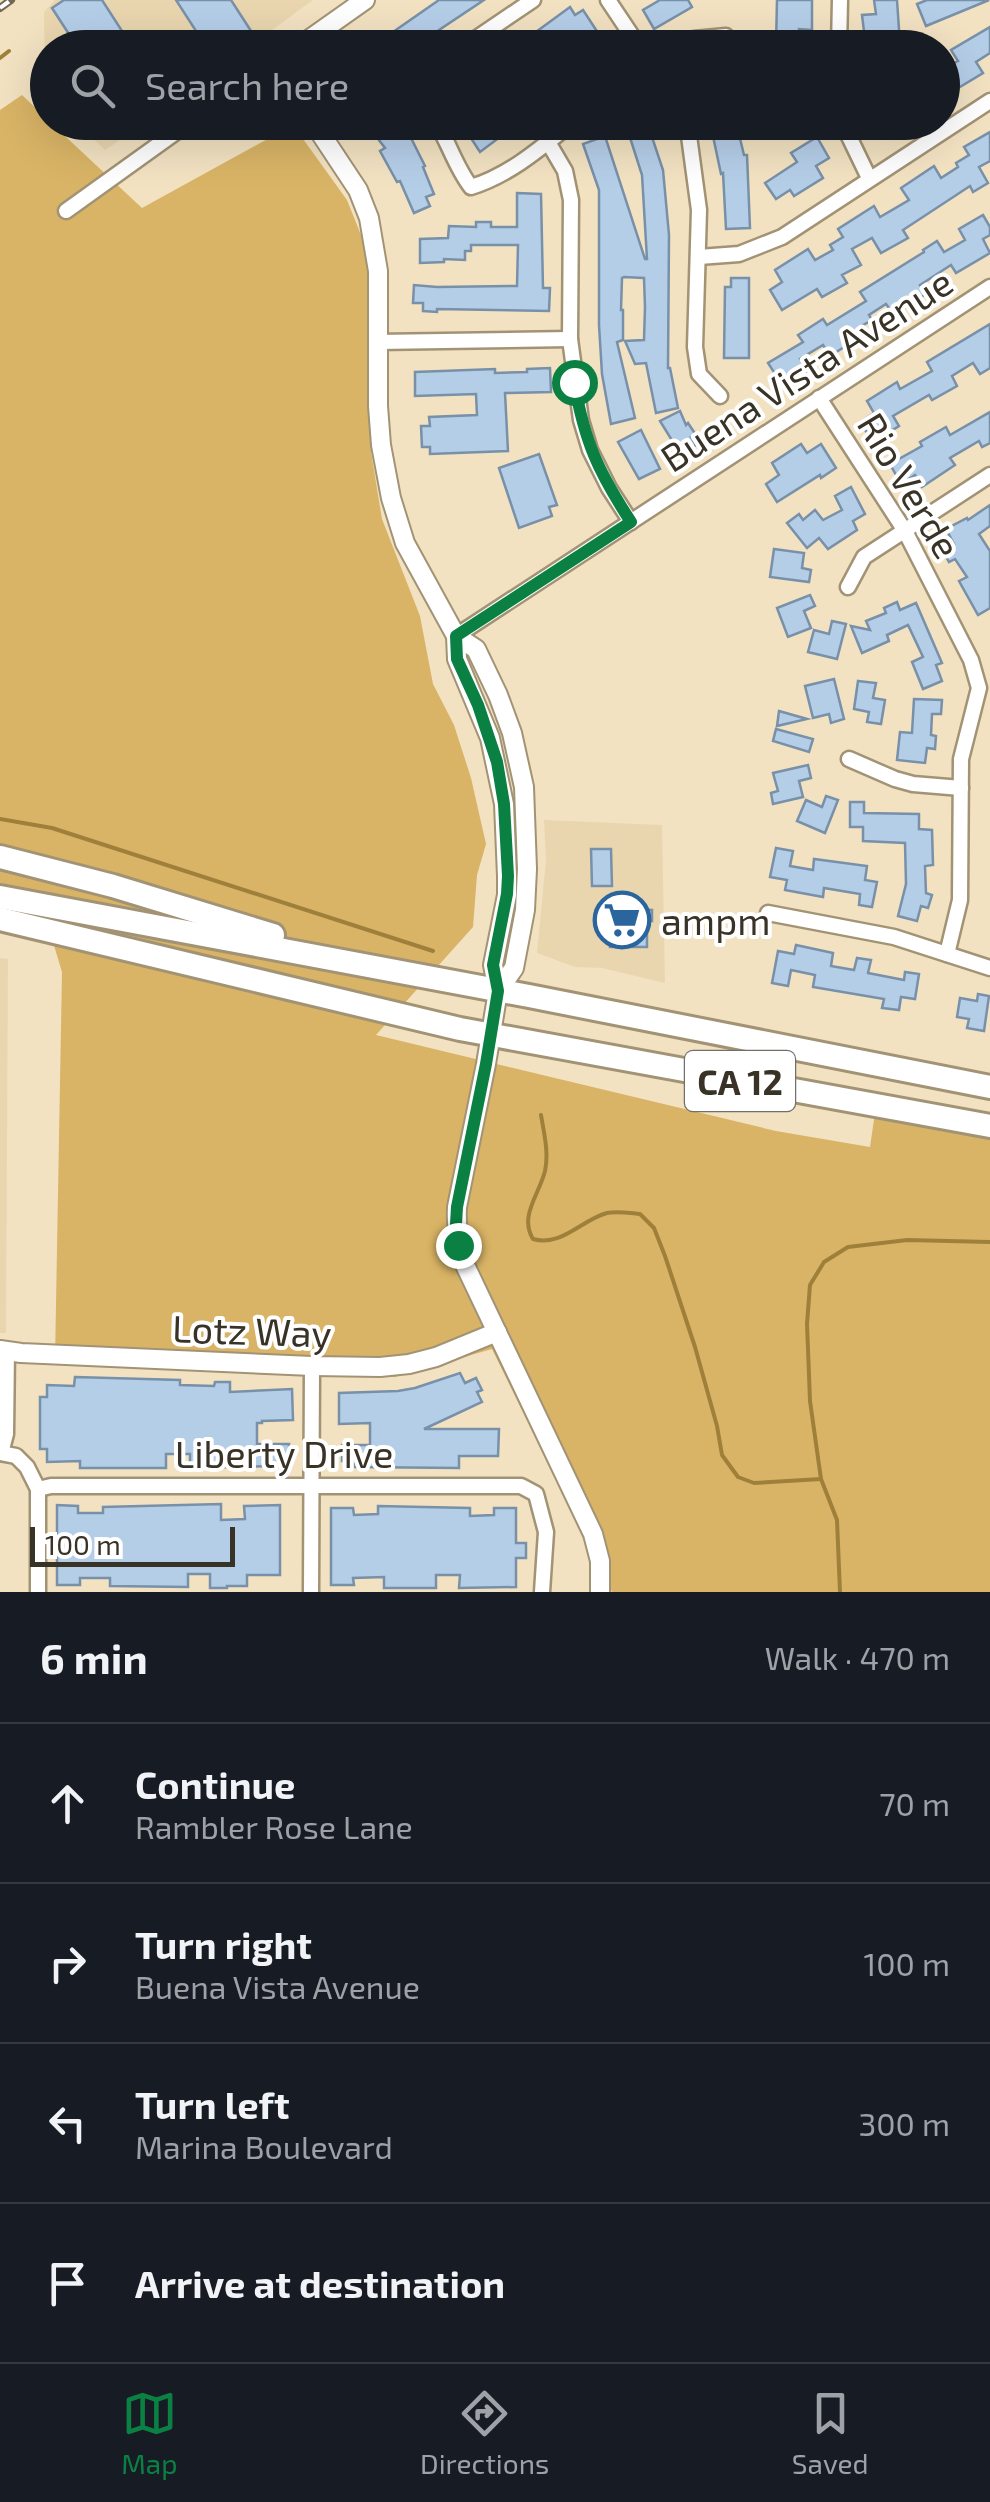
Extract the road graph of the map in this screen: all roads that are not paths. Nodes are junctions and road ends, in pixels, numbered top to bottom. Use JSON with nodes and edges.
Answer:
{"nodes":[{"id":1,"x":365,"y":0,"type":"edge"},
{"id":2,"x":533,"y":0,"type":"edge"},
{"id":3,"x":608,"y":0,"type":"edge"},
{"id":4,"x":840,"y":0,"type":"edge"},
{"id":5,"x":322,"y":30,"type":"edge"},
{"id":6,"x":489,"y":30,"type":"edge"},
{"id":7,"x":628,"y":30,"type":"edge"},
{"id":8,"x":839,"y":30,"type":"edge"},
{"id":9,"x":990,"y":101,"type":"edge"},
{"id":10,"x":960,"y":120,"type":"edge"},
{"id":11,"x":165,"y":140,"type":"edge"},
{"id":12,"x":325,"y":140,"type":"edge"},
{"id":13,"x":446,"y":140,"type":"edge"},
{"id":14,"x":551,"y":140,"type":"edge"},
{"id":15,"x":690,"y":140,"type":"edge"},
{"id":16,"x":851,"y":140,"type":"edge"},
{"id":17,"x":929,"y":140,"type":"edge"},
{"id":18,"x":548,"y":142,"type":"junction"},
{"id":19,"x":870,"y":178,"type":"junction"},
{"id":20,"x":66,"y":211,"type":"dead end"},
{"id":21,"x":699,"y":258,"type":"junction"},
{"id":22,"x":990,"y":287,"type":"edge"},
{"id":23,"x":570,"y":339,"type":"junction"},
{"id":24,"x":377,"y":342,"type":"junction"},
{"id":25,"x":720,"y":396,"type":"dead end"},
{"id":26,"x":820,"y":398,"type":"junction"},
{"id":27,"x":990,"y":474,"type":"edge"},
{"id":28,"x":631,"y":522,"type":"junction"},
{"id":29,"x":904,"y":532,"type":"junction"},
{"id":30,"x":848,"y":586,"type":"dead end"},
{"id":31,"x":456,"y":636,"type":"junction"},
{"id":32,"x":849,"y":759,"type":"dead end"},
{"id":33,"x":961,"y":788,"type":"junction"},
{"id":34,"x":504,"y":804,"type":"junction"},
{"id":35,"x":527,"y":839,"type":"junction"},
{"id":36,"x":0,"y":857,"type":"edge"},
{"id":37,"x":0,"y":898,"type":"edge"},
{"id":38,"x":768,"y":913,"type":"dead end"},
{"id":39,"x":0,"y":920,"type":"edge"},
{"id":40,"x":947,"y":954,"type":"junction"},
{"id":41,"x":331,"y":960,"type":"junction"},
{"id":42,"x":990,"y":968,"type":"edge"},
{"id":43,"x":498,"y":991,"type":"junction"},
{"id":44,"x":491,"y":1036,"type":"junction"},
{"id":45,"x":990,"y":1087,"type":"edge"},
{"id":46,"x":990,"y":1126,"type":"edge"},
{"id":47,"x":496,"y":1332,"type":"junction"},
{"id":48,"x":3,"y":1350,"type":"edge"},
{"id":49,"x":312,"y":1366,"type":"junction"},
{"id":50,"x":1,"y":1453,"type":"edge"},
{"id":51,"x":310,"y":1485,"type":"junction"},
{"id":52,"x":38,"y":1489,"type":"junction"},
{"id":53,"x":38,"y":1592,"type":"edge"},
{"id":54,"x":311,"y":1592,"type":"edge"},
{"id":55,"x":542,"y":1592,"type":"edge"},
{"id":56,"x":600,"y":1592,"type":"edge"}],
"edges":[{"from":1,"to":5,"type":"street"},
{"from":2,"to":6,"type":"street"},
{"from":3,"to":7,"type":"street"},
{"from":4,"to":8,"type":"street"},
{"from":9,"to":10,"type":"street"},
{"from":11,"to":20,"type":"street"},
{"from":12,"to":24,"type":"street"},
{"from":13,"to":18,"type":"street"},
{"from":14,"to":18,"type":"street"},
{"from":15,"to":21,"type":"street"},
{"from":16,"to":19,"type":"street"},
{"from":17,"to":19,"type":"street"},
{"from":18,"to":23,"type":"street"},
{"from":19,"to":21,"type":"street"},
{"from":21,"to":25,"type":"street"},
{"from":22,"to":26,"type":"street","name":"Buena Vista Avenue"},
{"from":23,"to":24,"type":"street"},
{"from":23,"to":28,"type":"street"},
{"from":24,"to":31,"type":"street"},
{"from":26,"to":28,"type":"street","name":"Buena Vista Avenue"},
{"from":26,"to":29,"type":"street","name":"Rio Verde"},
{"from":27,"to":29,"type":"street"},
{"from":28,"to":31,"type":"street","name":"Buena Vista Avenue"},
{"from":29,"to":30,"type":"street"},
{"from":29,"to":33,"type":"street","name":"Rio Verde"},
{"from":31,"to":34,"type":"street"},
{"from":31,"to":35,"type":"street"},
{"from":32,"to":33,"type":"street"},
{"from":33,"to":40,"type":"street","name":"Rio Verde"},
{"from":34,"to":35,"type":"street"},
{"from":34,"to":43,"type":"street"},
{"from":35,"to":43,"type":"street"},
{"from":36,"to":41,"type":"highway"},
{"from":37,"to":41,"type":"highway","number":"CA 12"},
{"from":38,"to":40,"type":"street"},
{"from":39,"to":44,"type":"highway","number":"CA 12"},
{"from":40,"to":42,"type":"street"},
{"from":41,"to":43,"type":"highway","number":"CA 12"},
{"from":43,"to":44,"type":"street"},
{"from":43,"to":45,"type":"highway","number":"CA 12"},
{"from":44,"to":46,"type":"highway","number":"CA 12"},
{"from":44,"to":47,"type":"street"},
{"from":47,"to":49,"type":"street","name":"Lotz Way"},
{"from":47,"to":56,"type":"street"},
{"from":48,"to":49,"type":"street","name":"Lotz Way"},
{"from":48,"to":50,"type":"street"},
{"from":49,"to":51,"type":"street"},
{"from":50,"to":52,"type":"street"},
{"from":51,"to":52,"type":"street","name":"Liberty Drive"},
{"from":51,"to":54,"type":"street"},
{"from":51,"to":55,"type":"street","name":"Liberty Drive"},
{"from":52,"to":53,"type":"street"}]}
